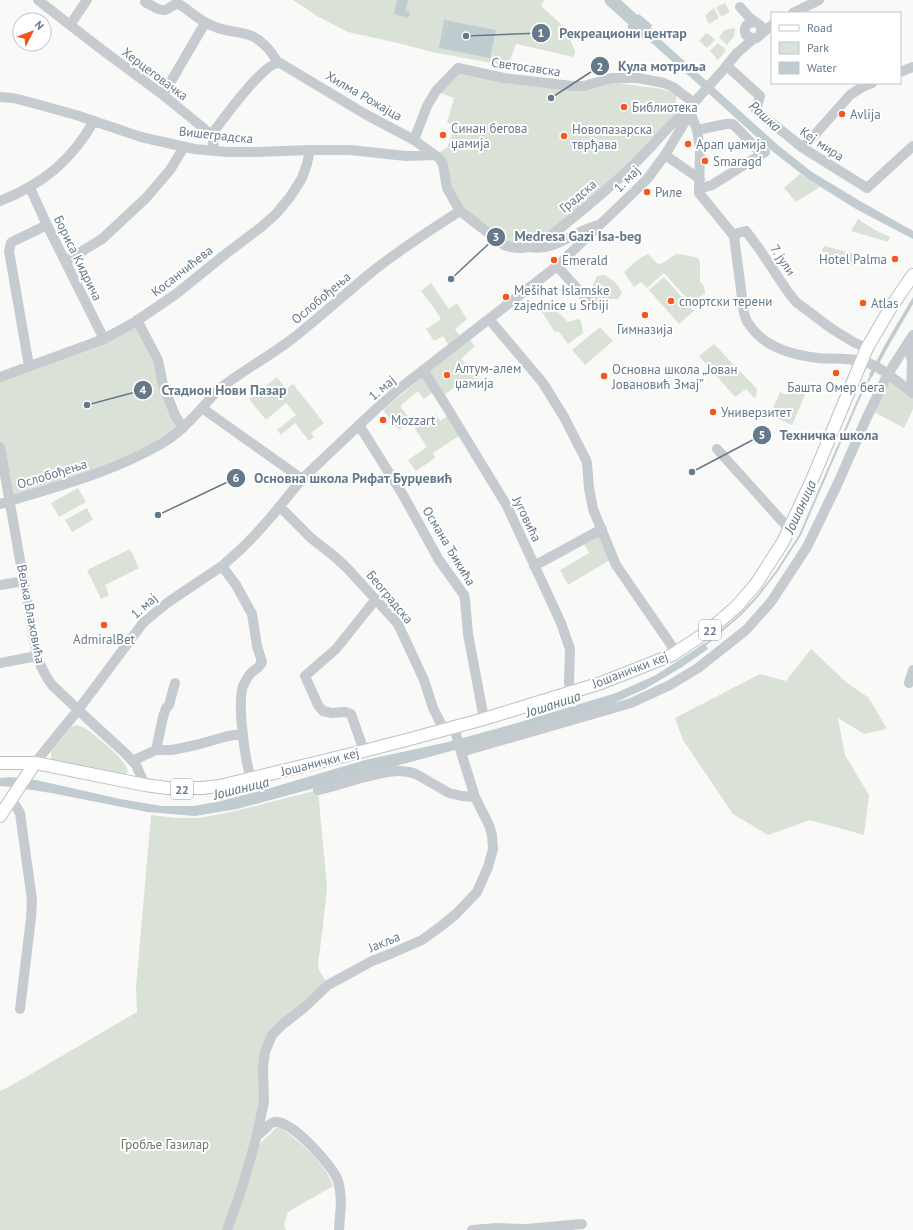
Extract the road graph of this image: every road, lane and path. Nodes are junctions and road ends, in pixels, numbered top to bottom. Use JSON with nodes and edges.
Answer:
{"nodes":[{"id":1,"x":87,"y":0,"type":"edge"},
{"id":2,"x":819,"y":0,"type":"edge"},
{"id":3,"x":40,"y":1,"type":"edge"},
{"id":4,"x":145,"y":2,"type":"dead end"},
{"id":5,"x":738,"y":4,"type":"edge"},
{"id":6,"x":795,"y":12,"type":"edge"},
{"id":7,"x":205,"y":23,"type":"junction"},
{"id":8,"x":771,"y":24,"type":"edge"},
{"id":9,"x":70,"y":25,"type":"junction"},
{"id":10,"x":771,"y":25,"type":"edge"},
{"id":11,"x":751,"y":26,"type":"junction"},
{"id":12,"x":758,"y":37,"type":"junction"},
{"id":13,"x":737,"y":53,"type":"junction"},
{"id":14,"x":277,"y":62,"type":"junction"},
{"id":15,"x":727,"y":66,"type":"junction"},
{"id":16,"x":913,"y":67,"type":"edge"},
{"id":17,"x":901,"y":72,"type":"edge"},
{"id":18,"x":870,"y":84,"type":"edge"},
{"id":19,"x":163,"y":95,"type":"junction"},
{"id":20,"x":0,"y":97,"type":"edge"},
{"id":21,"x":692,"y":106,"type":"junction"},
{"id":22,"x":94,"y":121,"type":"junction"},
{"id":23,"x":697,"y":130,"type":"junction"},
{"id":24,"x":211,"y":135,"type":"junction"},
{"id":25,"x":414,"y":140,"type":"junction"},
{"id":26,"x":913,"y":146,"type":"edge"},
{"id":27,"x":184,"y":147,"type":"junction"},
{"id":28,"x":803,"y":148,"type":"junction"},
{"id":29,"x":310,"y":150,"type":"junction"},
{"id":30,"x":214,"y":151,"type":"junction"},
{"id":31,"x":665,"y":155,"type":"junction"},
{"id":32,"x":435,"y":156,"type":"junction"},
{"id":33,"x":699,"y":184,"type":"junction"},
{"id":34,"x":30,"y":188,"type":"junction"},
{"id":35,"x":0,"y":201,"type":"edge"},
{"id":36,"x":460,"y":211,"type":"junction"},
{"id":37,"x":47,"y":224,"type":"junction"},
{"id":38,"x":601,"y":224,"type":"junction"},
{"id":39,"x":555,"y":232,"type":"junction"},
{"id":40,"x":734,"y":236,"type":"junction"},
{"id":41,"x":560,"y":242,"type":"junction"},
{"id":42,"x":529,"y":247,"type":"junction"},
{"id":43,"x":66,"y":262,"type":"junction"},
{"id":44,"x":557,"y":266,"type":"junction"},
{"id":45,"x":913,"y":275,"type":"edge"},
{"id":46,"x":591,"y":304,"type":"dead end"},
{"id":47,"x":490,"y":319,"type":"junction"},
{"id":48,"x":137,"y":320,"type":"junction"},
{"id":49,"x":911,"y":338,"type":"edge"},
{"id":50,"x":104,"y":339,"type":"junction"},
{"id":51,"x":867,"y":348,"type":"junction"},
{"id":52,"x":865,"y":362,"type":"junction"},
{"id":53,"x":913,"y":365,"type":"edge"},
{"id":54,"x":29,"y":366,"type":"junction"},
{"id":55,"x":424,"y":370,"type":"junction"},
{"id":56,"x":888,"y":374,"type":"junction"},
{"id":57,"x":0,"y":377,"type":"edge"},
{"id":58,"x":912,"y":393,"type":"edge"},
{"id":59,"x":202,"y":408,"type":"junction"},
{"id":60,"x":359,"y":425,"type":"junction"},
{"id":61,"x":183,"y":428,"type":"junction"},
{"id":62,"x":0,"y":447,"type":"edge"},
{"id":63,"x":717,"y":450,"type":"dead end"},
{"id":64,"x":302,"y":479,"type":"junction"},
{"id":65,"x":10,"y":500,"type":"junction"},
{"id":66,"x":0,"y":504,"type":"edge"},
{"id":67,"x":280,"y":507,"type":"junction"},
{"id":68,"x":602,"y":529,"type":"junction"},
{"id":69,"x":790,"y":530,"type":"junction"},
{"id":70,"x":222,"y":566,"type":"junction"},
{"id":71,"x":534,"y":566,"type":"junction"},
{"id":72,"x":24,"y":581,"type":"junction"},
{"id":73,"x":0,"y":585,"type":"edge"},
{"id":74,"x":376,"y":599,"type":"junction"},
{"id":75,"x":676,"y":652,"type":"junction"},
{"id":76,"x":37,"y":656,"type":"junction"},
{"id":77,"x":0,"y":663,"type":"edge"},
{"id":78,"x":913,"y":670,"type":"edge"},
{"id":79,"x":909,"y":683,"type":"dead end"},
{"id":80,"x":175,"y":684,"type":"dead end"},
{"id":81,"x":570,"y":692,"type":"junction"},
{"id":82,"x":78,"y":710,"type":"junction"},
{"id":83,"x":484,"y":718,"type":"junction"},
{"id":84,"x":451,"y":730,"type":"junction"},
{"id":85,"x":243,"y":734,"type":"junction"},
{"id":86,"x":156,"y":750,"type":"junction"},
{"id":87,"x":364,"y":751,"type":"junction"},
{"id":88,"x":460,"y":751,"type":"junction"},
{"id":89,"x":132,"y":761,"type":"junction"},
{"id":90,"x":0,"y":763,"type":"edge"},
{"id":91,"x":35,"y":763,"type":"junction"},
{"id":92,"x":251,"y":779,"type":"junction"},
{"id":93,"x":145,"y":785,"type":"junction"},
{"id":94,"x":318,"y":790,"type":"dead end"},
{"id":95,"x":475,"y":797,"type":"junction"},
{"id":96,"x":13,"y":798,"type":"junction"},
{"id":97,"x":0,"y":816,"type":"edge"},
{"id":98,"x":20,"y":1009,"type":"dead end"},
{"id":99,"x":257,"y":1134,"type":"junction"},
{"id":100,"x":582,"y":1224,"type":"dead end"},
{"id":101,"x":227,"y":1230,"type":"edge"},
{"id":102,"x":339,"y":1230,"type":"edge"},
{"id":103,"x":472,"y":1230,"type":"edge"}],
"edges":[{"from":1,"to":9,"type":"street"},
{"from":2,"to":6,"type":"street"},
{"from":3,"to":9,"type":"street","name":"Херцеговачка"},
{"from":4,"to":7,"type":"street","name":"Хилма Рожајца"},
{"from":5,"to":11,"type":"street"},
{"from":7,"to":14,"type":"street","name":"Хилма Рожајца"},
{"from":7,"to":19,"type":"street"},
{"from":8,"to":11,"type":"street"},
{"from":9,"to":19,"type":"street","name":"Херцеговачка"},
{"from":10,"to":12,"type":"street"},
{"from":11,"to":12,"type":"street"},
{"from":11,"to":12,"type":"street"},
{"from":11,"to":13,"type":"street"},
{"from":12,"to":13,"type":"street"},
{"from":13,"to":15,"type":"street","name":"1. мај"},
{"from":14,"to":24,"type":"street"},
{"from":14,"to":25,"type":"street","name":"Хилма Рожајца"},
{"from":15,"to":21,"type":"street","name":"1. мај"},
{"from":15,"to":28,"type":"street","name":"Кеј мира"},
{"from":16,"to":17,"type":"street"},
{"from":18,"to":28,"type":"street"},
{"from":19,"to":24,"type":"street","name":"Херцеговачка"},
{"from":20,"to":22,"type":"street","name":"Вишеградска"},
{"from":21,"to":23,"type":"street"},
{"from":21,"to":25,"type":"street","name":"Светосавска"},
{"from":21,"to":31,"type":"street","name":"1. мај"},
{"from":21,"to":39,"type":"street","name":"Градска"},
{"from":22,"to":27,"type":"street","name":"Вишеградска"},
{"from":22,"to":34,"type":"street"},
{"from":23,"to":33,"type":"street"},
{"from":23,"to":33,"type":"street"},
{"from":24,"to":30,"type":"street"},
{"from":25,"to":32,"type":"street","name":"Хилма Рожајца"},
{"from":26,"to":28,"type":"street","name":"Кеј мира"},
{"from":27,"to":30,"type":"street","name":"Вишеградска"},
{"from":27,"to":43,"type":"street"},
{"from":29,"to":30,"type":"street","name":"Вишеградска"},
{"from":29,"to":32,"type":"street","name":"Вишеградска"},
{"from":29,"to":48,"type":"street","name":"Косанчићева"},
{"from":31,"to":33,"type":"street"},
{"from":31,"to":38,"type":"street","name":"1. мај"},
{"from":32,"to":36,"type":"street","name":"Градска"},
{"from":33,"to":40,"type":"street"},
{"from":34,"to":35,"type":"street"},
{"from":34,"to":37,"type":"street","name":"Бориса Кидрича"},
{"from":36,"to":42,"type":"street","name":"Градска"},
{"from":36,"to":59,"type":"street","name":"Ослобођења"},
{"from":37,"to":43,"type":"street","name":"Бориса Кидрича"},
{"from":37,"to":54,"type":"street"},
{"from":38,"to":41,"type":"street"},
{"from":38,"to":44,"type":"street","name":"1. мај"},
{"from":39,"to":41,"type":"street"},
{"from":39,"to":42,"type":"street","name":"Градска"},
{"from":40,"to":51,"type":"street","name":"7. јули"},
{"from":40,"to":52,"type":"street"},
{"from":41,"to":42,"type":"street"},
{"from":43,"to":50,"type":"street","name":"Бориса Кидрича"},
{"from":44,"to":46,"type":"street"},
{"from":44,"to":47,"type":"street","name":"1. мај"},
{"from":45,"to":51,"type":"main road","name":"Јошанички кеј","number":"22"},
{"from":47,"to":55,"type":"street","name":"1. мај"},
{"from":47,"to":68,"type":"street"},
{"from":48,"to":50,"type":"street","name":"Косанчићева"},
{"from":48,"to":61,"type":"street"},
{"from":49,"to":53,"type":"street"},
{"from":49,"to":56,"type":"street"},
{"from":50,"to":54,"type":"street","name":"Косанчићева"},
{"from":51,"to":52,"type":"main road","name":"Јошанички кеј","number":"22"},
{"from":52,"to":56,"type":"street"},
{"from":52,"to":69,"type":"main road","name":"Јошанички кеј","number":"22"},
{"from":53,"to":58,"type":"street"},
{"from":54,"to":57,"type":"street","name":"Косанчићева"},
{"from":55,"to":60,"type":"street","name":"1. мај"},
{"from":55,"to":71,"type":"street","name":"Југовића"},
{"from":56,"to":58,"type":"street"},
{"from":56,"to":88,"type":"street"},
{"from":59,"to":61,"type":"street","name":"Ослобођења"},
{"from":59,"to":64,"type":"street"},
{"from":60,"to":64,"type":"street","name":"1. мај"},
{"from":60,"to":83,"type":"street","name":"Османа Ђикића"},
{"from":61,"to":65,"type":"street","name":"Ослобођења"},
{"from":62,"to":65,"type":"street","name":"Вељка Влаховића"},
{"from":63,"to":69,"type":"street"},
{"from":64,"to":67,"type":"street","name":"1. мај"},
{"from":65,"to":66,"type":"street","name":"Ослобођења"},
{"from":65,"to":72,"type":"street","name":"Вељка Влаховића"},
{"from":67,"to":70,"type":"street","name":"1. мај"},
{"from":67,"to":74,"type":"street","name":"Београдска"},
{"from":68,"to":71,"type":"street"},
{"from":68,"to":75,"type":"street"},
{"from":69,"to":75,"type":"main road","name":"Јошанички кеј","number":"22"},
{"from":70,"to":82,"type":"street","name":"1. мај"},
{"from":70,"to":85,"type":"street"},
{"from":71,"to":81,"type":"street","name":"Југовића"},
{"from":72,"to":73,"type":"street"},
{"from":72,"to":76,"type":"street","name":"Вељка Влаховића"},
{"from":74,"to":84,"type":"street","name":"Београдска"},
{"from":74,"to":87,"type":"street"},
{"from":75,"to":81,"type":"main road","name":"Јошанички кеј","number":"22"},
{"from":76,"to":77,"type":"street"},
{"from":76,"to":82,"type":"street","name":"Вељка Влаховића"},
{"from":78,"to":79,"type":"street"},
{"from":80,"to":86,"type":"street"},
{"from":81,"to":83,"type":"main road","name":"Јошанички кеј","number":"22"},
{"from":82,"to":89,"type":"street"},
{"from":82,"to":91,"type":"street"},
{"from":83,"to":84,"type":"main road","name":"Јошанички кеј","number":"22"},
{"from":84,"to":87,"type":"main road","name":"Јошанички кеј","number":"22"},
{"from":84,"to":88,"type":"street","name":"Београдска"},
{"from":85,"to":86,"type":"street"},
{"from":85,"to":92,"type":"street"},
{"from":86,"to":89,"type":"street"},
{"from":87,"to":92,"type":"main road","name":"Јошанички кеј","number":"22"},
{"from":88,"to":95,"type":"street","name":"Јакља"},
{"from":89,"to":93,"type":"street"},
{"from":90,"to":91,"type":"main road","number":"22"},
{"from":91,"to":93,"type":"main road","name":"Јошанички кеј","number":"22"},
{"from":91,"to":96,"type":"main road"},
{"from":92,"to":93,"type":"main road","name":"Јошанички кеј","number":"22"},
{"from":94,"to":95,"type":"street"},
{"from":95,"to":99,"type":"street","name":"Јакља"},
{"from":96,"to":97,"type":"main road"},
{"from":96,"to":98,"type":"street"},
{"from":99,"to":101,"type":"street","name":"Јакља"},
{"from":99,"to":102,"type":"street"},
{"from":100,"to":103,"type":"street"}]}
